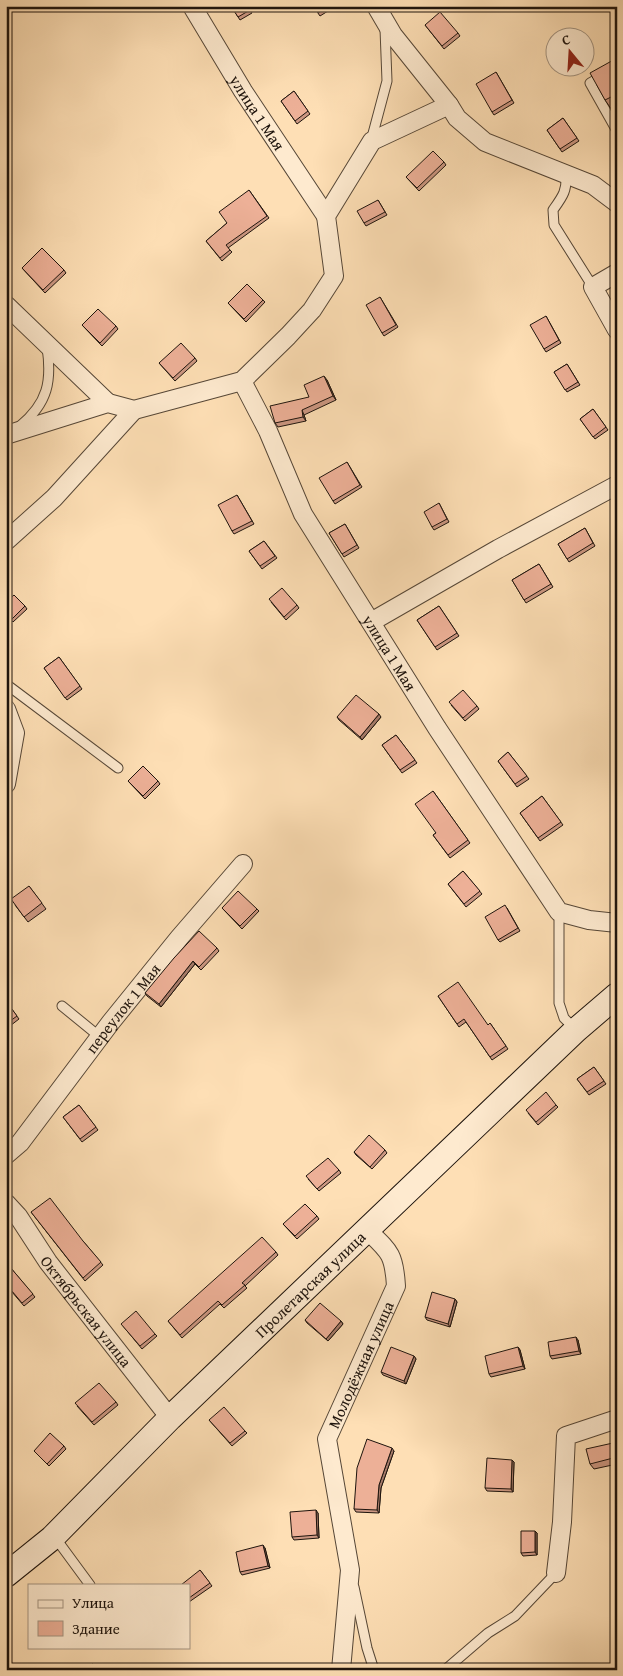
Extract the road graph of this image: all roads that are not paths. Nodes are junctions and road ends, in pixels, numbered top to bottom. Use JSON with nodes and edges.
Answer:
{"nodes":[{"id":1,"x":192,"y":6,"type":"edge"},
{"id":2,"x":376,"y":6,"type":"edge"},
{"id":3,"x":385,"y":22,"type":"junction"},
{"id":4,"x":617,"y":68,"type":"edge"},
{"id":5,"x":449,"y":105,"type":"junction"},
{"id":6,"x":617,"y":130,"type":"edge"},
{"id":7,"x":371,"y":141,"type":"junction"},
{"id":8,"x":566,"y":174,"type":"junction"},
{"id":9,"x":617,"y":203,"type":"edge"},
{"id":10,"x":326,"y":216,"type":"junction"},
{"id":11,"x":617,"y":273,"type":"edge"},
{"id":12,"x":593,"y":287,"type":"junction"},
{"id":13,"x":6,"y":305,"type":"edge"},
{"id":14,"x":617,"y":330,"type":"edge"},
{"id":15,"x":47,"y":344,"type":"junction"},
{"id":16,"x":242,"y":382,"type":"junction"},
{"id":17,"x":108,"y":403,"type":"junction"},
{"id":18,"x":134,"y":410,"type":"junction"},
{"id":19,"x":8,"y":434,"type":"edge"},
{"id":20,"x":617,"y":485,"type":"edge"},
{"id":21,"x":6,"y":541,"type":"edge"},
{"id":22,"x":371,"y":622,"type":"junction"},
{"id":23,"x":6,"y":684,"type":"edge"},
{"id":24,"x":6,"y":709,"type":"edge"},
{"id":25,"x":118,"y":768,"type":"dead end"},
{"id":26,"x":6,"y":784,"type":"edge"},
{"id":27,"x":243,"y":864,"type":"dead end"},
{"id":28,"x":558,"y":912,"type":"junction"},
{"id":29,"x":617,"y":922,"type":"edge"},
{"id":30,"x":617,"y":995,"type":"edge"},
{"id":31,"x":62,"y":1006,"type":"dead end"},
{"id":32,"x":576,"y":1030,"type":"junction"},
{"id":33,"x":100,"y":1037,"type":"junction"},
{"id":34,"x":6,"y":1155,"type":"edge"},
{"id":35,"x":6,"y":1202,"type":"edge"},
{"id":36,"x":366,"y":1229,"type":"junction"},
{"id":37,"x":170,"y":1418,"type":"junction"},
{"id":38,"x":617,"y":1419,"type":"edge"},
{"id":39,"x":54,"y":1536,"type":"junction"},
{"id":40,"x":350,"y":1570,"type":"junction"},
{"id":41,"x":556,"y":1573,"type":"joint"},
{"id":42,"x":6,"y":1575,"type":"edge"},
{"id":43,"x":89,"y":1584,"type":"edge"},
{"id":44,"x":342,"y":1670,"type":"edge"},
{"id":45,"x":374,"y":1670,"type":"edge"},
{"id":46,"x":445,"y":1670,"type":"edge"}],
"edges":[{"from":1,"to":10,"type":"street","name":"улица 1 Мая"},
{"from":2,"to":3,"type":"street"},
{"from":3,"to":5,"type":"street"},
{"from":3,"to":7,"type":"lane"},
{"from":4,"to":6,"type":"lane"},
{"from":5,"to":7,"type":"street"},
{"from":5,"to":8,"type":"street"},
{"from":7,"to":10,"type":"street"},
{"from":8,"to":9,"type":"street"},
{"from":8,"to":12,"type":"lane"},
{"from":10,"to":16,"type":"street"},
{"from":11,"to":12,"type":"street"},
{"from":12,"to":14,"type":"street"},
{"from":13,"to":15,"type":"street"},
{"from":15,"to":17,"type":"street"},
{"from":15,"to":19,"type":"lane"},
{"from":16,"to":18,"type":"street"},
{"from":16,"to":22,"type":"street","name":"улица 1 Мая"},
{"from":17,"to":18,"type":"street"},
{"from":17,"to":19,"type":"street"},
{"from":18,"to":21,"type":"street"},
{"from":20,"to":22,"type":"street"},
{"from":22,"to":28,"type":"street","name":"улица 1 Мая"},
{"from":23,"to":25,"type":"lane"},
{"from":24,"to":26,"type":"street"},
{"from":27,"to":33,"type":"street","name":"переулок 1 Мая"},
{"from":28,"to":29,"type":"street"},
{"from":28,"to":32,"type":"lane"},
{"from":30,"to":32,"type":"street","name":"Пролетарская улица"},
{"from":31,"to":33,"type":"lane"},
{"from":32,"to":36,"type":"street","name":"Пролетарская улица"},
{"from":33,"to":34,"type":"street","name":"переулок 1 Мая"},
{"from":35,"to":37,"type":"street","name":"Октябрьская улица"},
{"from":36,"to":37,"type":"street","name":"Пролетарская улица"},
{"from":36,"to":40,"type":"street","name":"Молодёжная улица"},
{"from":37,"to":39,"type":"street","name":"Пролетарская улица"},
{"from":38,"to":41,"type":"street"},
{"from":39,"to":42,"type":"street","name":"Пролетарская улица"},
{"from":39,"to":43,"type":"lane"},
{"from":40,"to":44,"type":"street","name":"Молодёжная улица"},
{"from":40,"to":45,"type":"lane"},
{"from":41,"to":46,"type":"lane"}]}
